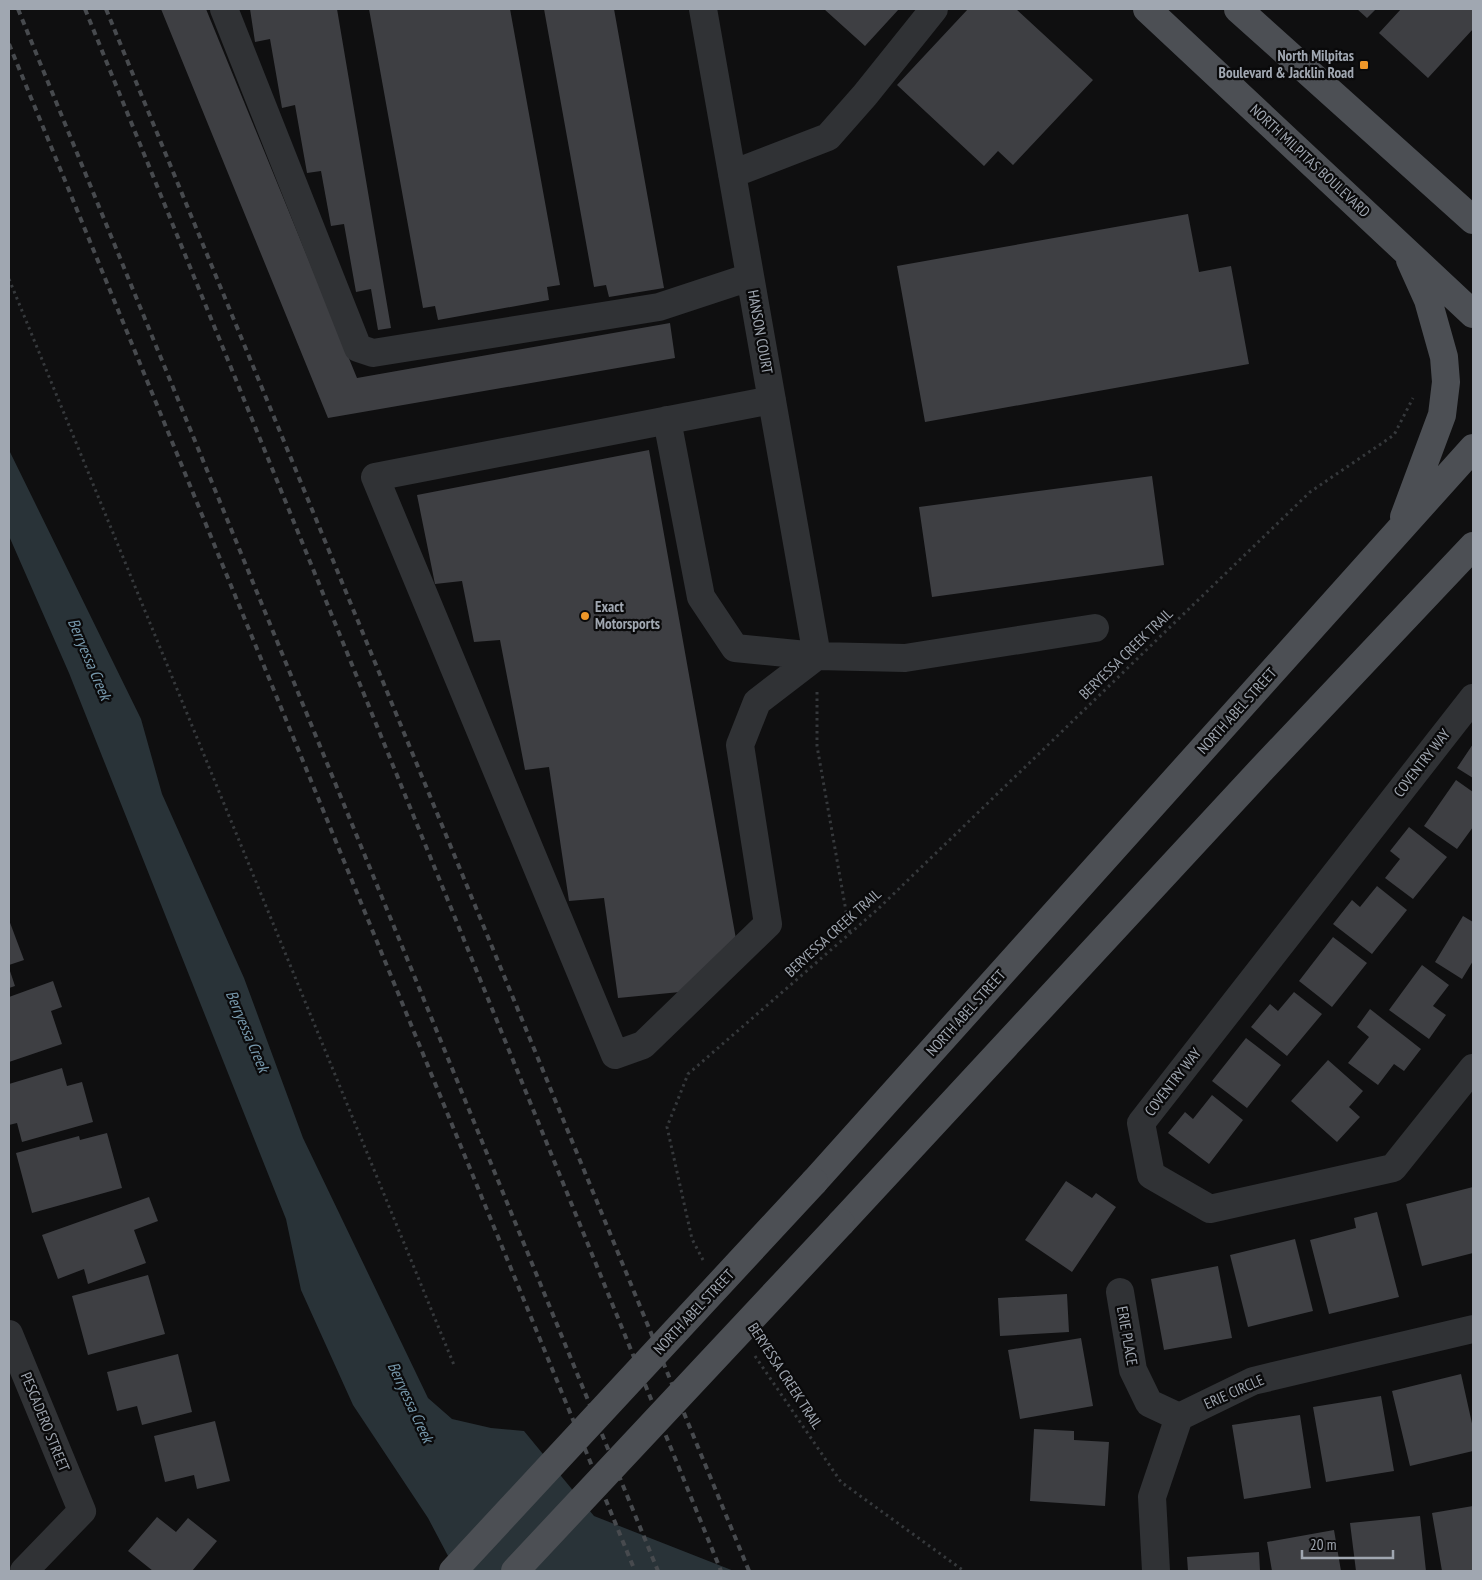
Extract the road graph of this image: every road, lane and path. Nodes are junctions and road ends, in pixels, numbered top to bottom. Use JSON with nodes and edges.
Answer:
{"nodes":[{"id":1,"x":224,"y":9,"type":"edge"},
{"id":2,"x":703,"y":9,"type":"edge"},
{"id":3,"x":934,"y":9,"type":"edge"},
{"id":4,"x":1147,"y":9,"type":"edge"},
{"id":5,"x":1238,"y":9,"type":"edge"},
{"id":6,"x":732,"y":174,"type":"junction"},
{"id":7,"x":1473,"y":220,"type":"edge"},
{"id":8,"x":1406,"y":250,"type":"junction"},
{"id":9,"x":750,"y":277,"type":"junction"},
{"id":10,"x":9,"y":279,"type":"edge"},
{"id":11,"x":1473,"y":314,"type":"edge"},
{"id":12,"x":1417,"y":391,"type":"dead end"},
{"id":13,"x":772,"y":400,"type":"junction"},
{"id":14,"x":667,"y":420,"type":"junction"},
{"id":15,"x":1473,"y":448,"type":"edge"},
{"id":16,"x":1399,"y":530,"type":"junction"},
{"id":17,"x":1473,"y":546,"type":"edge"},
{"id":18,"x":1095,"y":628,"type":"dead end"},
{"id":19,"x":817,"y":656,"type":"junction"},
{"id":20,"x":1473,"y":698,"type":"edge"},
{"id":21,"x":850,"y":934,"type":"junction"},
{"id":22,"x":1473,"y":1068,"type":"edge"},
{"id":23,"x":706,"y":1266,"type":"dead end"},
{"id":24,"x":1120,"y":1292,"type":"dead end"},
{"id":25,"x":1473,"y":1329,"type":"edge"},
{"id":26,"x":9,"y":1334,"type":"edge"},
{"id":27,"x":753,"y":1353,"type":"dead end"},
{"id":28,"x":454,"y":1365,"type":"dead end"},
{"id":29,"x":1179,"y":1417,"type":"junction"},
{"id":30,"x":24,"y":1571,"type":"edge"},
{"id":31,"x":453,"y":1571,"type":"edge"},
{"id":32,"x":514,"y":1571,"type":"edge"},
{"id":33,"x":964,"y":1571,"type":"edge"},
{"id":34,"x":1156,"y":1571,"type":"edge"}],
"edges":[{"from":1,"to":9,"type":"street"},
{"from":2,"to":6,"type":"street","name":"HANSON COURT"},
{"from":3,"to":6,"type":"street"},
{"from":4,"to":8,"type":"main road","name":"NORTH MILPITAS BOULEVARD"},
{"from":5,"to":7,"type":"main road"},
{"from":6,"to":9,"type":"street","name":"HANSON COURT"},
{"from":8,"to":11,"type":"main road","name":"NORTH MILPITAS BOULEVARD"},
{"from":8,"to":16,"type":"main road"},
{"from":9,"to":13,"type":"street","name":"HANSON COURT"},
{"from":10,"to":28,"type":"path"},
{"from":12,"to":21,"type":"path","name":"BERYESSA CREEK TRAIL"},
{"from":13,"to":14,"type":"street"},
{"from":13,"to":19,"type":"street","name":"HANSON COURT"},
{"from":14,"to":19,"type":"street"},
{"from":14,"to":19,"type":"street"},
{"from":15,"to":16,"type":"main road","name":"NORTH ABEL STREET"},
{"from":16,"to":31,"type":"main road","name":"NORTH ABEL STREET","bridge":true},
{"from":17,"to":32,"type":"main road","bridge":true},
{"from":18,"to":19,"type":"street"},
{"from":19,"to":21,"type":"path"},
{"from":20,"to":22,"type":"street","name":"COVENTRY WAY"},
{"from":21,"to":23,"type":"path","name":"BERYESSA CREEK TRAIL"},
{"from":24,"to":29,"type":"street","name":"ERIE PLACE"},
{"from":25,"to":29,"type":"street","name":"ERIE CIRCLE"},
{"from":26,"to":30,"type":"street","name":"PESCADERO STREET"},
{"from":27,"to":33,"type":"path","name":"BERYESSA CREEK TRAIL"},
{"from":29,"to":34,"type":"street"}]}
